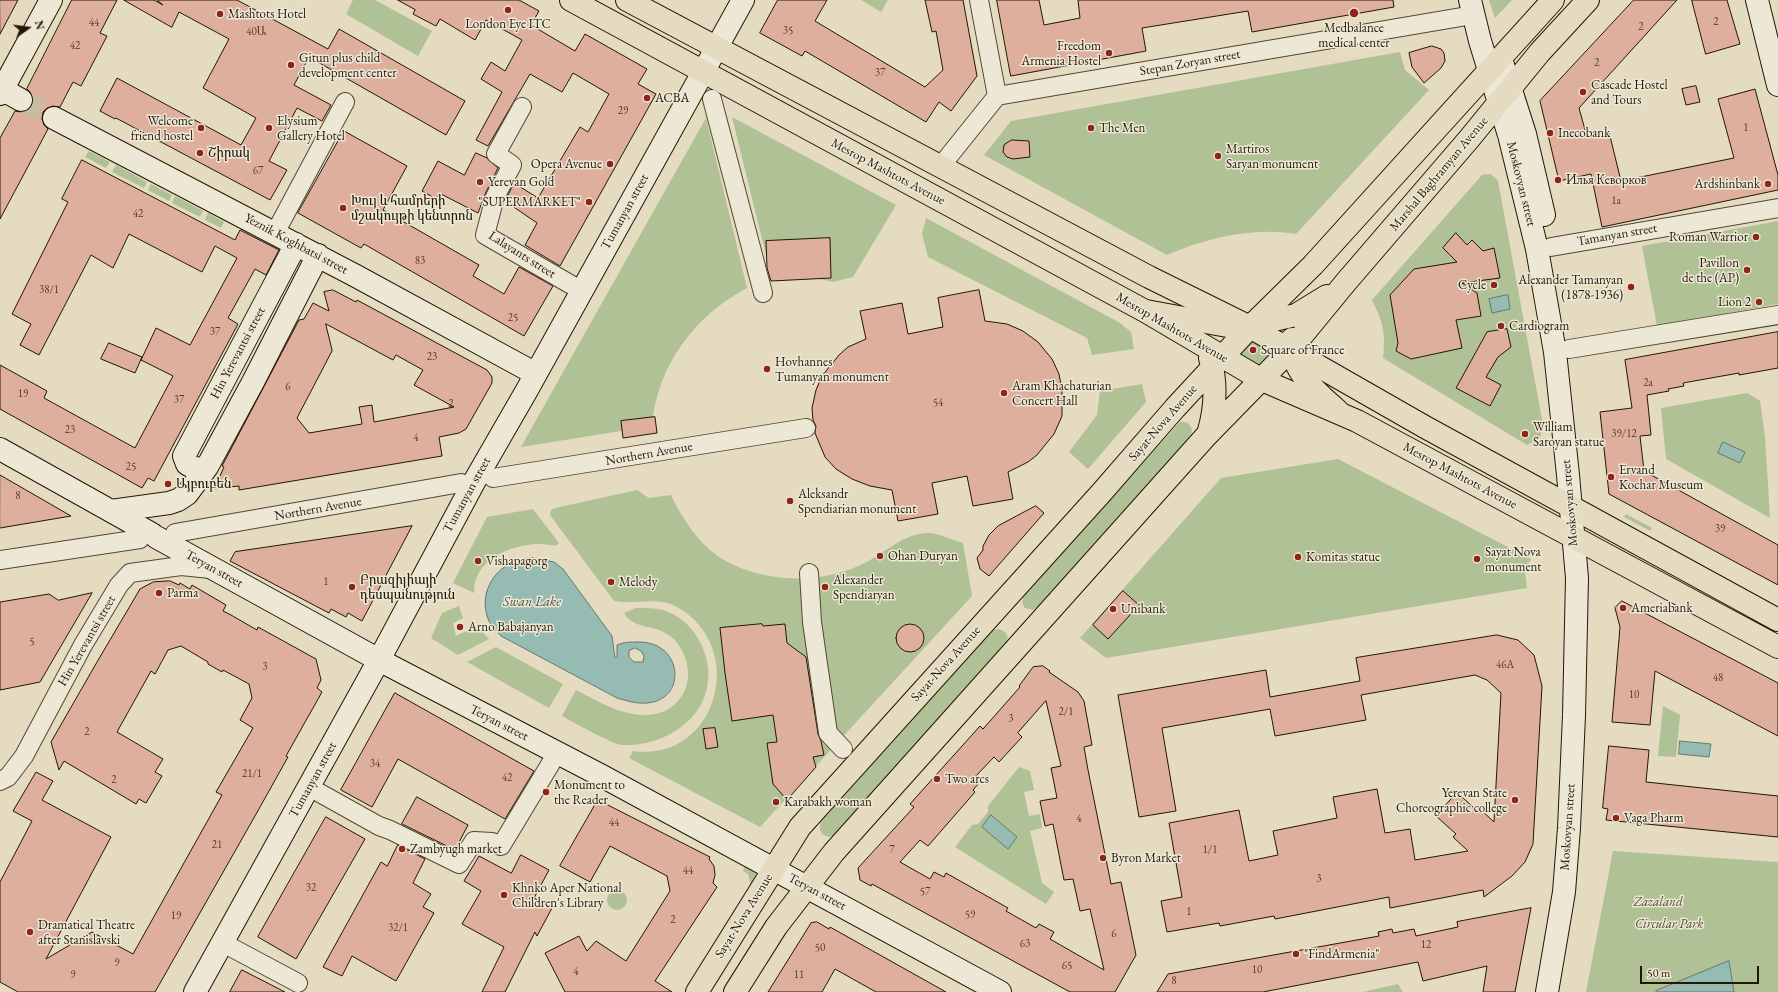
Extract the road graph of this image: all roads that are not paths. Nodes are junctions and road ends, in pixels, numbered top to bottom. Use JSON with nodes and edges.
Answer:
{"nodes":[{"id":1,"x":51,"y":0,"type":"edge"},
{"id":2,"x":571,"y":0,"type":"edge"},
{"id":3,"x":627,"y":0,"type":"edge"},
{"id":4,"x":744,"y":0,"type":"edge"},
{"id":5,"x":979,"y":0,"type":"edge"},
{"id":6,"x":1553,"y":0,"type":"edge"},
{"id":7,"x":1588,"y":0,"type":"edge"},
{"id":8,"x":1757,"y":0,"type":"edge"},
{"id":9,"x":1471,"y":7,"type":"edge"},
{"id":10,"x":716,"y":48,"type":"junction"},
{"id":11,"x":1495,"y":65,"type":"junction"},
{"id":12,"x":703,"y":72,"type":"junction"},
{"id":13,"x":1778,"y":85,"type":"edge"},
{"id":14,"x":6,"y":93,"type":"edge"},
{"id":15,"x":997,"y":96,"type":"junction"},
{"id":16,"x":1504,"y":96,"type":"junction"},
{"id":17,"x":712,"y":98,"type":"dead end"},
{"id":18,"x":345,"y":102,"type":"dead end"},
{"id":19,"x":522,"y":107,"type":"dead end"},
{"id":20,"x":54,"y":118,"type":"tunnel mouth"},
{"id":21,"x":940,"y":167,"type":"junction"},
{"id":22,"x":1778,"y":208,"type":"edge"},
{"id":23,"x":275,"y":233,"type":"junction"},
{"id":24,"x":296,"y":244,"type":"junction"},
{"id":25,"x":1551,"y":247,"type":"junction"},
{"id":26,"x":318,"y":256,"type":"junction"},
{"id":27,"x":1313,"y":265,"type":"junction"},
{"id":28,"x":1149,"y":277,"type":"junction"},
{"id":29,"x":1346,"y":282,"type":"junction"},
{"id":30,"x":582,"y":291,"type":"junction"},
{"id":31,"x":762,"y":293,"type":"dead end"},
{"id":32,"x":1145,"y":311,"type":"junction"},
{"id":33,"x":1296,"y":315,"type":"junction"},
{"id":34,"x":1778,"y":315,"type":"edge"},
{"id":35,"x":1197,"y":321,"type":"junction"},
{"id":36,"x":1250,"y":326,"type":"junction"},
{"id":37,"x":1291,"y":349,"type":"junction"},
{"id":38,"x":1569,"y":349,"type":"junction"},
{"id":39,"x":1214,"y":357,"type":"junction"},
{"id":40,"x":536,"y":374,"type":"junction"},
{"id":41,"x":1262,"y":380,"type":"junction"},
{"id":42,"x":1342,"y":415,"type":"junction"},
{"id":43,"x":806,"y":428,"type":"dead end"},
{"id":44,"x":1207,"y":435,"type":"junction"},
{"id":45,"x":0,"y":449,"type":"edge"},
{"id":46,"x":207,"y":467,"type":"junction"},
{"id":47,"x":492,"y":478,"type":"dead end"},
{"id":48,"x":461,"y":484,"type":"dead end"},
{"id":49,"x":1577,"y":511,"type":"junction"},
{"id":50,"x":111,"y":512,"type":"junction"},
{"id":51,"x":1572,"y":535,"type":"junction"},
{"id":52,"x":156,"y":536,"type":"junction"},
{"id":53,"x":0,"y":560,"type":"edge"},
{"id":54,"x":216,"y":569,"type":"junction"},
{"id":55,"x":809,"y":573,"type":"dead end"},
{"id":56,"x":1778,"y":620,"type":"edge"},
{"id":57,"x":1778,"y":647,"type":"edge"},
{"id":58,"x":379,"y":660,"type":"junction"},
{"id":59,"x":843,"y":749,"type":"dead end"},
{"id":60,"x":557,"y":753,"type":"junction"},
{"id":61,"x":0,"y":781,"type":"edge"},
{"id":62,"x":309,"y":787,"type":"junction"},
{"id":63,"x":774,"y":869,"type":"junction"},
{"id":64,"x":806,"y":886,"type":"junction"},
{"id":65,"x":223,"y":943,"type":"junction"},
{"id":66,"x":298,"y":983,"type":"dead end"},
{"id":67,"x":195,"y":992,"type":"edge"},
{"id":68,"x":697,"y":992,"type":"edge"},
{"id":69,"x":735,"y":992,"type":"edge"},
{"id":70,"x":1000,"y":992,"type":"edge"},
{"id":71,"x":1547,"y":992,"type":"edge"}],
"edges":[{"from":1,"to":14,"type":"street"},
{"from":2,"to":12,"type":"main road","name":"Mesrop Mashtots Avenue"},
{"from":3,"to":10,"type":"main road","name":"Mesrop Mashtots Avenue"},
{"from":4,"to":10,"type":"street","name":"Tumanyan street"},
{"from":5,"to":15,"type":"street"},
{"from":6,"to":11,"type":"main road"},
{"from":7,"to":16,"type":"main road","name":"Marshal Baghramyan Avenue"},
{"from":8,"to":13,"type":"street"},
{"from":9,"to":11,"type":"street","name":"Moskovyan street"},
{"from":9,"to":15,"type":"street","name":"Stepan Zoryan street"},
{"from":10,"to":12,"type":"street","name":"Tumanyan street"},
{"from":10,"to":21,"type":"main road","name":"Mesrop Mashtots Avenue"},
{"from":11,"to":16,"type":"street","name":"Moskovyan street"},
{"from":11,"to":27,"type":"main road"},
{"from":12,"to":30,"type":"street","name":"Tumanyan street"},
{"from":12,"to":32,"type":"main road","name":"Mesrop Mashtots Avenue"},
{"from":15,"to":21,"type":"street"},
{"from":16,"to":25,"type":"street","name":"Moskovyan street"},
{"from":16,"to":29,"type":"main road","name":"Marshal Baghramyan Avenue"},
{"from":16,"to":49,"type":"street","name":"Moskovyan street"},
{"from":17,"to":31,"type":"street"},
{"from":18,"to":23,"type":"street"},
{"from":19,"to":30,"type":"street","name":"Lalayants street"},
{"from":20,"to":23,"type":"street","name":"Yeznik Koghbatsi street"},
{"from":21,"to":28,"type":"main road","name":"Mesrop Mashtots Avenue"},
{"from":22,"to":25,"type":"street","name":"Tamanyan street"},
{"from":23,"to":24,"type":"street","name":"Yeznik Koghbatsi street"},
{"from":24,"to":26,"type":"street","name":"Yeznik Koghbatsi street"},
{"from":24,"to":46,"type":"street","name":"Hin Yerevantsi street"},
{"from":25,"to":38,"type":"street","name":"Moskovyan street"},
{"from":26,"to":40,"type":"street","name":"Yeznik Koghbatsi street"},
{"from":26,"to":46,"type":"street","name":"Hin Yerevantsi street"},
{"from":27,"to":33,"type":"main road"},
{"from":27,"to":36,"type":"main road"},
{"from":28,"to":35,"type":"main road"},
{"from":28,"to":36,"type":"main road","name":"Mesrop Mashtots Avenue"},
{"from":29,"to":33,"type":"main road"},
{"from":29,"to":37,"type":"main road","name":"Marshal Baghramyan Avenue"},
{"from":30,"to":40,"type":"street","name":"Tumanyan street"},
{"from":32,"to":35,"type":"main road"},
{"from":32,"to":39,"type":"main road","name":"Mesrop Mashtots Avenue"},
{"from":33,"to":36,"type":"main road"},
{"from":33,"to":37,"type":"main road"},
{"from":34,"to":38,"type":"street"},
{"from":35,"to":36,"type":"main road"},
{"from":35,"to":39,"type":"main road"},
{"from":36,"to":37,"type":"main road","name":"Mesrop Mashtots Avenue"},
{"from":36,"to":39,"type":"main road"},
{"from":37,"to":41,"type":"main road"},
{"from":37,"to":42,"type":"main road"},
{"from":37,"to":49,"type":"main road","name":"Mesrop Mashtots Avenue"},
{"from":38,"to":49,"type":"street","name":"Moskovyan street"},
{"from":39,"to":41,"type":"main road","name":"Mesrop Mashtots Avenue"},
{"from":39,"to":44,"type":"main road"},
{"from":39,"to":63,"type":"main road","name":"Sayat-Nova Avenue"},
{"from":40,"to":58,"type":"street","name":"Tumanyan street"},
{"from":41,"to":42,"type":"main road","name":"Mesrop Mashtots Avenue"},
{"from":41,"to":44,"type":"main road"},
{"from":42,"to":51,"type":"main road","name":"Mesrop Mashtots Avenue"},
{"from":43,"to":47,"type":"street","name":"Northern Avenue"},
{"from":44,"to":64,"type":"main road"},
{"from":45,"to":50,"type":"street","name":"Teryan street"},
{"from":46,"to":50,"type":"street","name":"Hin Yerevantsi street"},
{"from":48,"to":52,"type":"street","name":"Northern Avenue"},
{"from":49,"to":51,"type":"street","name":"Moskovyan street"},
{"from":49,"to":56,"type":"main road","name":"Mesrop Mashtots Avenue"},
{"from":50,"to":52,"type":"street","name":"Teryan street"},
{"from":51,"to":57,"type":"main road","name":"Mesrop Mashtots Avenue"},
{"from":51,"to":71,"type":"street","name":"Moskovyan street"},
{"from":52,"to":53,"type":"street","name":"Northern Avenue"},
{"from":52,"to":54,"type":"street","name":"Teryan street"},
{"from":54,"to":58,"type":"street","name":"Teryan street"},
{"from":54,"to":61,"type":"street","name":"Hin Yerevantsi street"},
{"from":55,"to":59,"type":"street"},
{"from":58,"to":60,"type":"street","name":"Teryan street"},
{"from":58,"to":62,"type":"street","name":"Tumanyan street"},
{"from":60,"to":62,"type":"street"},
{"from":60,"to":63,"type":"street","name":"Teryan street"},
{"from":62,"to":65,"type":"street","name":"Tumanyan street"},
{"from":63,"to":64,"type":"street","name":"Teryan street"},
{"from":63,"to":68,"type":"main road","name":"Sayat-Nova Avenue"},
{"from":64,"to":69,"type":"main road"},
{"from":64,"to":70,"type":"street","name":"Teryan street"},
{"from":65,"to":66,"type":"street"},
{"from":65,"to":67,"type":"street","name":"Tumanyan street"}]}
